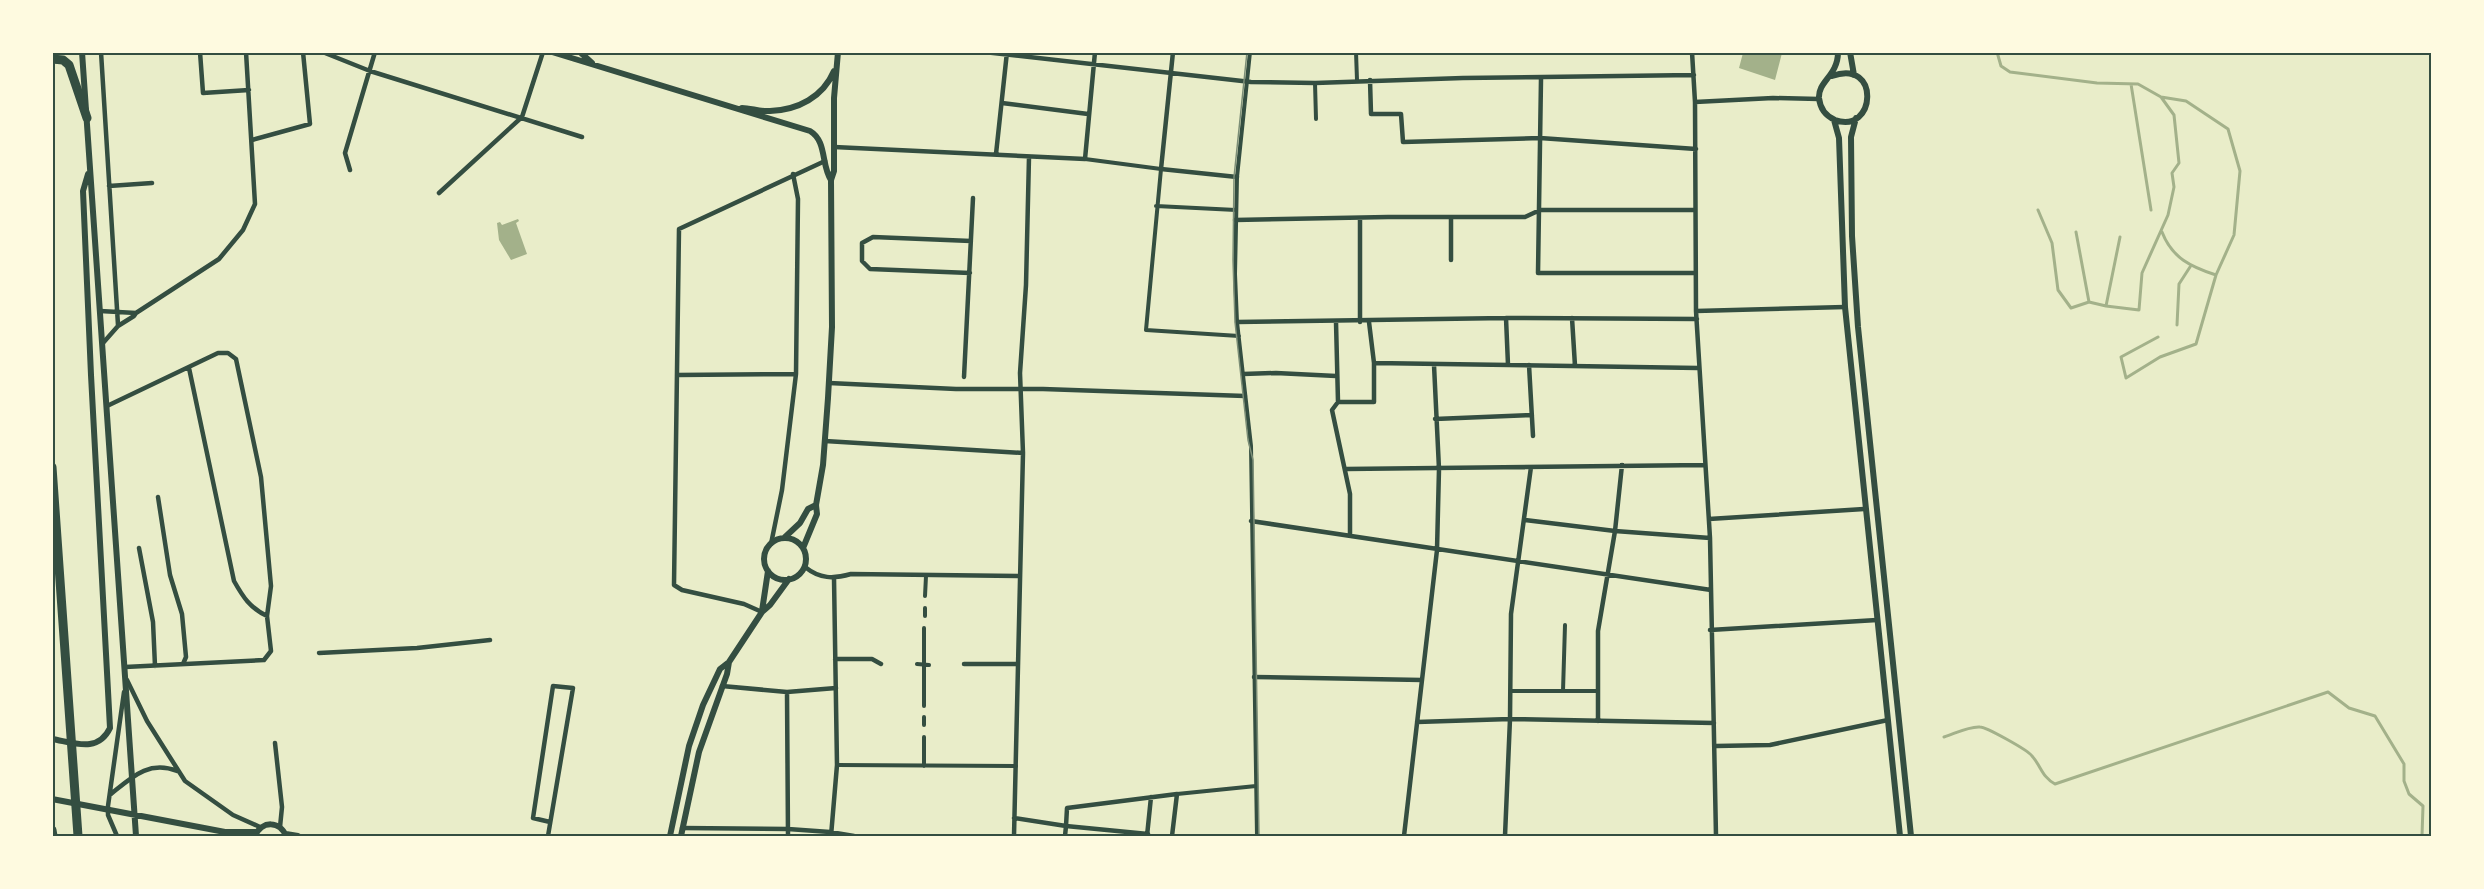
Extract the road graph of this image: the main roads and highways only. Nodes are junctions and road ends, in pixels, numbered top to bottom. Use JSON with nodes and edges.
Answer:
{"nodes":[{"id":1,"x":52,"y":59,"type":"edge"},
{"id":2,"x":87,"y":118,"type":"road end"},
{"id":3,"x":52,"y":467,"type":"edge"},
{"id":4,"x":52,"y":830,"type":"edge"},
{"id":5,"x":53,"y":837,"type":"edge"},
{"id":6,"x":78,"y":837,"type":"edge"}],
"edges":[{"from":1,"to":2,"type":"highway"},
{"from":3,"to":6,"type":"highway"},
{"from":4,"to":5,"type":"highway"}]}
